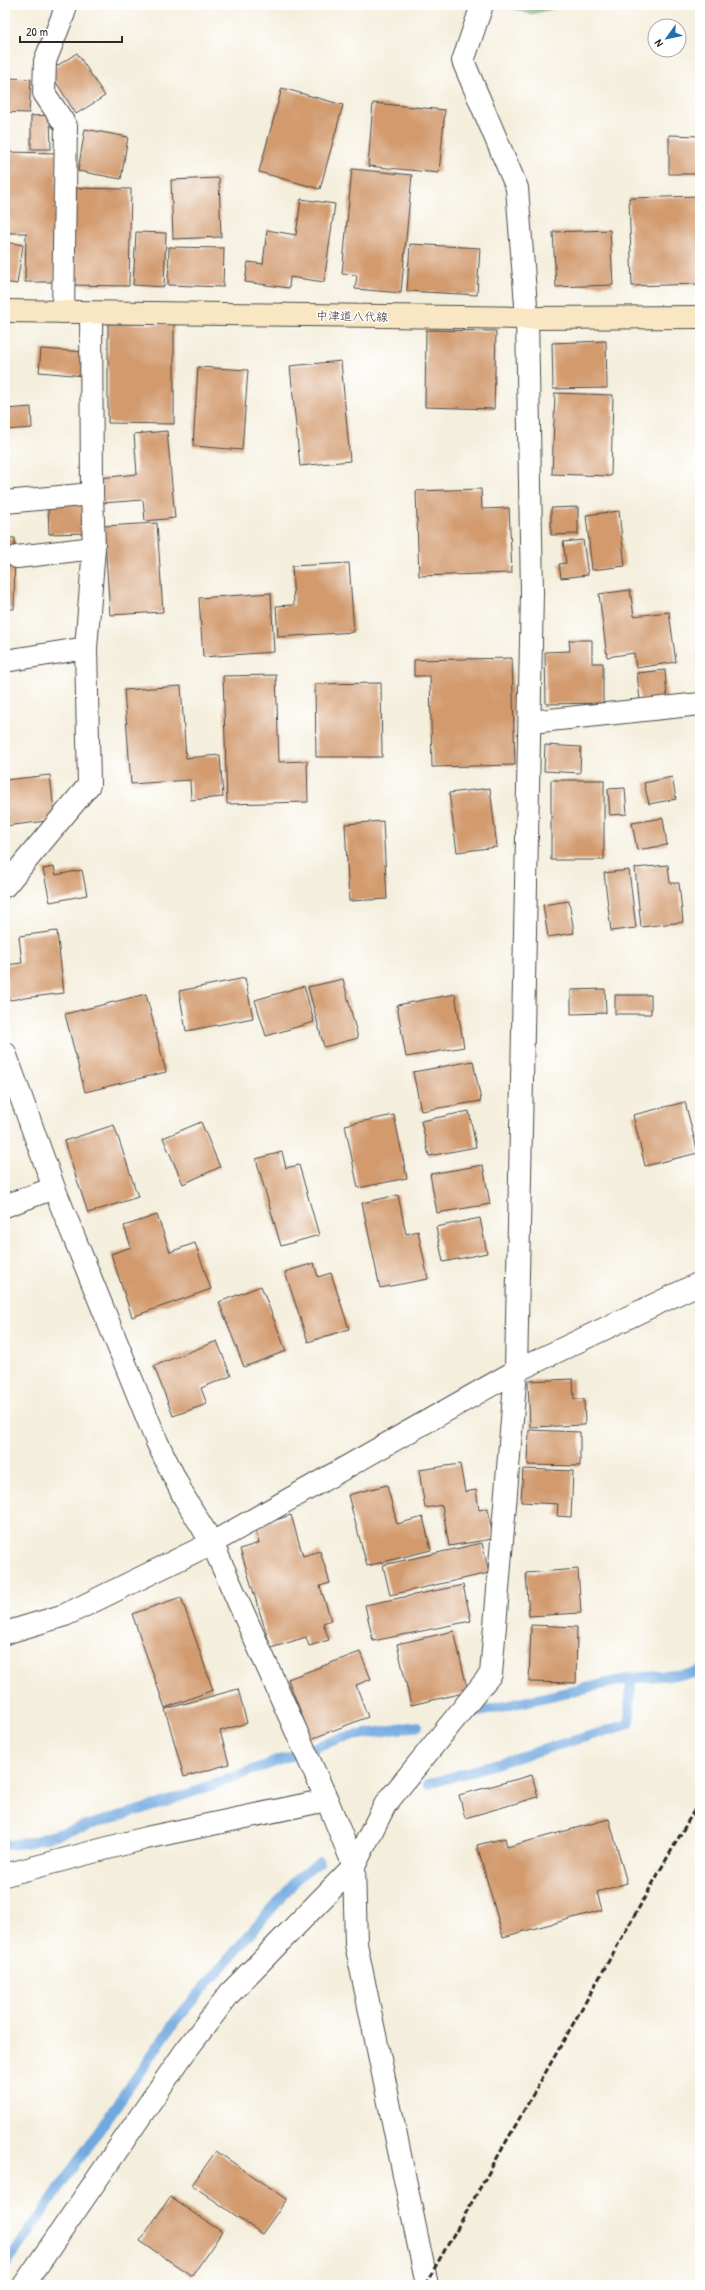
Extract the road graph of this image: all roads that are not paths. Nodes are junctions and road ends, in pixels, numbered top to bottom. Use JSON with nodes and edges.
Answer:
{"nodes":[{"id":1,"x":64,"y":5,"type":"edge"},
{"id":2,"x":482,"y":5,"type":"edge"},
{"id":3,"x":5,"y":311,"type":"edge"},
{"id":4,"x":64,"y":312,"type":"junction"},
{"id":5,"x":91,"y":313,"type":"junction"},
{"id":6,"x":700,"y":317,"type":"edge"},
{"id":7,"x":527,"y":318,"type":"junction"},
{"id":8,"x":92,"y":494,"type":"junction"},
{"id":9,"x":5,"y":502,"type":"edge"},
{"id":10,"x":94,"y":548,"type":"junction"},
{"id":11,"x":17,"y":557,"type":"dead end"},
{"id":12,"x":86,"y":648,"type":"junction"},
{"id":13,"x":5,"y":661,"type":"edge"},
{"id":14,"x":700,"y":704,"type":"edge"},
{"id":15,"x":531,"y":722,"type":"junction"},
{"id":16,"x":5,"y":886,"type":"edge"},
{"id":17,"x":5,"y":1053,"type":"edge"},
{"id":18,"x":54,"y":1188,"type":"junction"},
{"id":19,"x":5,"y":1206,"type":"edge"},
{"id":20,"x":700,"y":1283,"type":"edge"},
{"id":21,"x":516,"y":1371,"type":"junction"},
{"id":22,"x":212,"y":1543,"type":"junction"},
{"id":23,"x":5,"y":1633,"type":"edge"},
{"id":24,"x":327,"y":1800,"type":"junction"},
{"id":25,"x":354,"y":1866,"type":"junction"},
{"id":26,"x":5,"y":1875,"type":"edge"},
{"id":27,"x":24,"y":2285,"type":"edge"},
{"id":28,"x":428,"y":2285,"type":"edge"}],
"edges":[{"from":1,"to":4,"type":"street"},
{"from":2,"to":7,"type":"street"},
{"from":3,"to":4,"type":"main road","name":"中津道八代線"},
{"from":4,"to":5,"type":"main road","name":"中津道八代線"},
{"from":5,"to":7,"type":"main road","name":"中津道八代線"},
{"from":5,"to":8,"type":"street"},
{"from":6,"to":7,"type":"main road","name":"中津道八代線"},
{"from":7,"to":15,"type":"street"},
{"from":8,"to":9,"type":"street"},
{"from":8,"to":10,"type":"street"},
{"from":10,"to":11,"type":"street"},
{"from":10,"to":12,"type":"street"},
{"from":12,"to":13,"type":"street"},
{"from":12,"to":16,"type":"street"},
{"from":14,"to":15,"type":"street"},
{"from":15,"to":21,"type":"street"},
{"from":17,"to":18,"type":"street"},
{"from":18,"to":19,"type":"street"},
{"from":18,"to":22,"type":"street"},
{"from":20,"to":21,"type":"street"},
{"from":21,"to":22,"type":"street"},
{"from":21,"to":25,"type":"street"},
{"from":22,"to":23,"type":"street"},
{"from":22,"to":24,"type":"street"},
{"from":24,"to":25,"type":"street"},
{"from":24,"to":26,"type":"street"},
{"from":25,"to":27,"type":"street"},
{"from":25,"to":28,"type":"street"}]}
